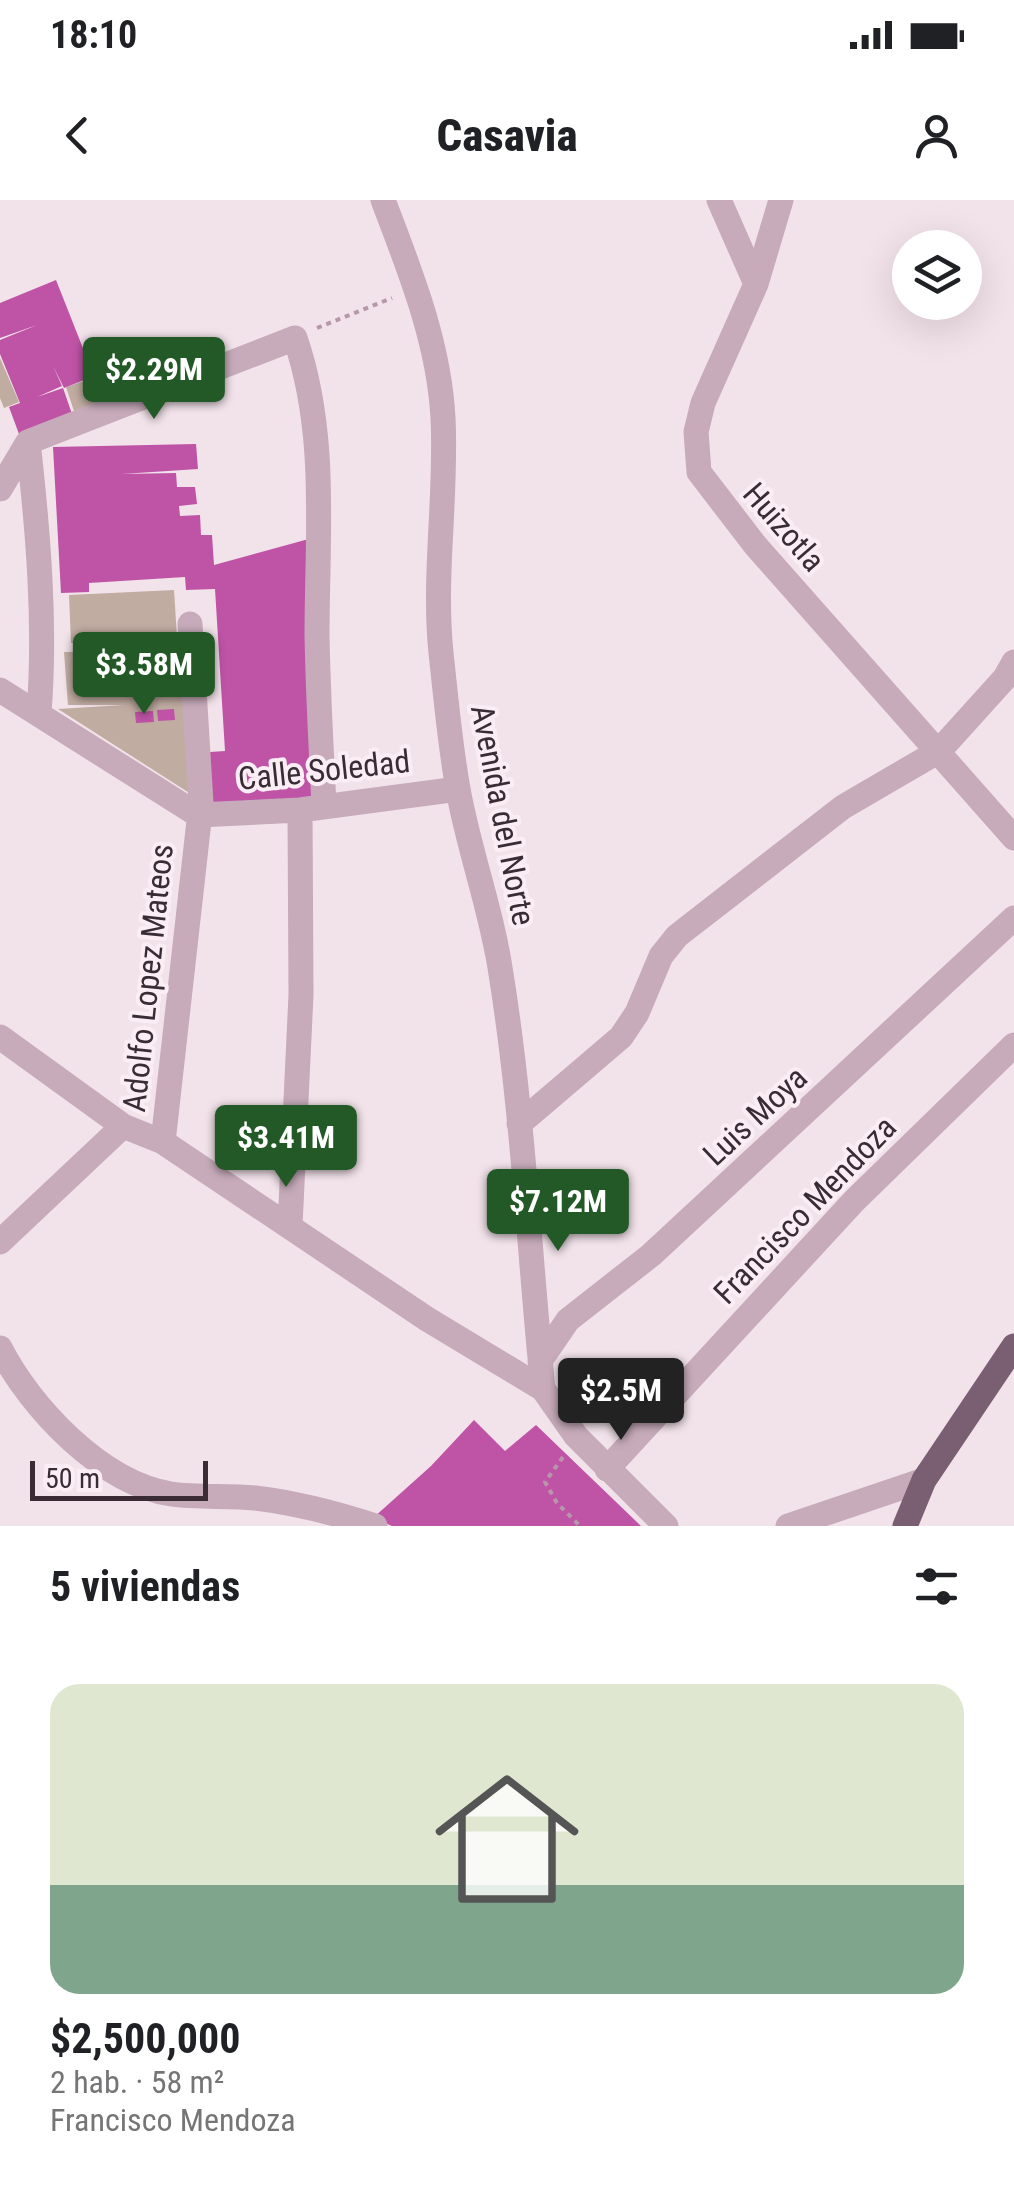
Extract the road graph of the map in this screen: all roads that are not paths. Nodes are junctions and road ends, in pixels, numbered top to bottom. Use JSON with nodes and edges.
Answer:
{"nodes":[{"id":1,"x":382,"y":200,"type":"edge"},
{"id":2,"x":719,"y":200,"type":"edge"},
{"id":3,"x":781,"y":200,"type":"edge"},
{"id":4,"x":756,"y":284,"type":"junction"},
{"id":5,"x":28,"y":442,"type":"junction"},
{"id":6,"x":0,"y":489,"type":"edge"},
{"id":7,"x":190,"y":624,"type":"dead end"},
{"id":8,"x":1014,"y":662,"type":"edge"},
{"id":9,"x":0,"y":690,"type":"edge"},
{"id":10,"x":39,"y":712,"type":"junction"},
{"id":11,"x":939,"y":751,"type":"junction"},
{"id":12,"x":458,"y":789,"type":"junction"},
{"id":13,"x":312,"y":807,"type":"junction"},
{"id":14,"x":198,"y":814,"type":"junction"},
{"id":15,"x":1014,"y":838,"type":"edge"},
{"id":16,"x":1014,"y":918,"type":"edge"},
{"id":17,"x":0,"y":1037,"type":"edge"},
{"id":18,"x":1014,"y":1045,"type":"edge"},
{"id":19,"x":519,"y":1124,"type":"junction"},
{"id":20,"x":123,"y":1126,"type":"junction"},
{"id":21,"x":163,"y":1142,"type":"junction"},
{"id":22,"x":290,"y":1226,"type":"junction"},
{"id":23,"x":0,"y":1242,"type":"edge"},
{"id":24,"x":1014,"y":1346,"type":"edge"},
{"id":25,"x":0,"y":1348,"type":"edge"},
{"id":26,"x":540,"y":1360,"type":"junction"},
{"id":27,"x":543,"y":1389,"type":"junction"},
{"id":28,"x":608,"y":1469,"type":"junction"},
{"id":29,"x":924,"y":1480,"type":"junction"},
{"id":30,"x":798,"y":1525,"type":"edge"},
{"id":31,"x":375,"y":1526,"type":"edge"},
{"id":32,"x":666,"y":1526,"type":"edge"},
{"id":33,"x":906,"y":1526,"type":"edge"}],
"edges":[{"from":1,"to":12,"type":"street","name":"Avenida del Norte"},
{"from":2,"to":4,"type":"street"},
{"from":3,"to":4,"type":"street","name":"Huizotla"},
{"from":4,"to":11,"type":"street","name":"Huizotla"},
{"from":5,"to":6,"type":"street"},
{"from":5,"to":10,"type":"street"},
{"from":5,"to":13,"type":"street"},
{"from":7,"to":14,"type":"street"},
{"from":8,"to":11,"type":"street"},
{"from":9,"to":10,"type":"street","name":"Adolfo Lopez Mateos"},
{"from":10,"to":14,"type":"street","name":"Adolfo Lopez Mateos"},
{"from":11,"to":15,"type":"street","name":"Huizotla"},
{"from":11,"to":19,"type":"street"},
{"from":12,"to":13,"type":"street","name":"Calle Soledad"},
{"from":12,"to":19,"type":"street","name":"Avenida del Norte"},
{"from":13,"to":14,"type":"street","name":"Calle Soledad"},
{"from":13,"to":22,"type":"street"},
{"from":14,"to":21,"type":"street","name":"Adolfo Lopez Mateos"},
{"from":16,"to":26,"type":"street","name":"Luis Moya"},
{"from":17,"to":20,"type":"street"},
{"from":18,"to":28,"type":"street","name":"Francisco Mendoza"},
{"from":19,"to":26,"type":"street","name":"Avenida del Norte"},
{"from":20,"to":21,"type":"street"},
{"from":20,"to":23,"type":"street"},
{"from":21,"to":22,"type":"street"},
{"from":22,"to":27,"type":"street"},
{"from":24,"to":29,"type":"main road"},
{"from":25,"to":31,"type":"street"},
{"from":26,"to":27,"type":"street","name":"Avenida del Norte"},
{"from":27,"to":28,"type":"street"},
{"from":28,"to":32,"type":"street"},
{"from":29,"to":30,"type":"street"},
{"from":29,"to":33,"type":"main road"}]}
